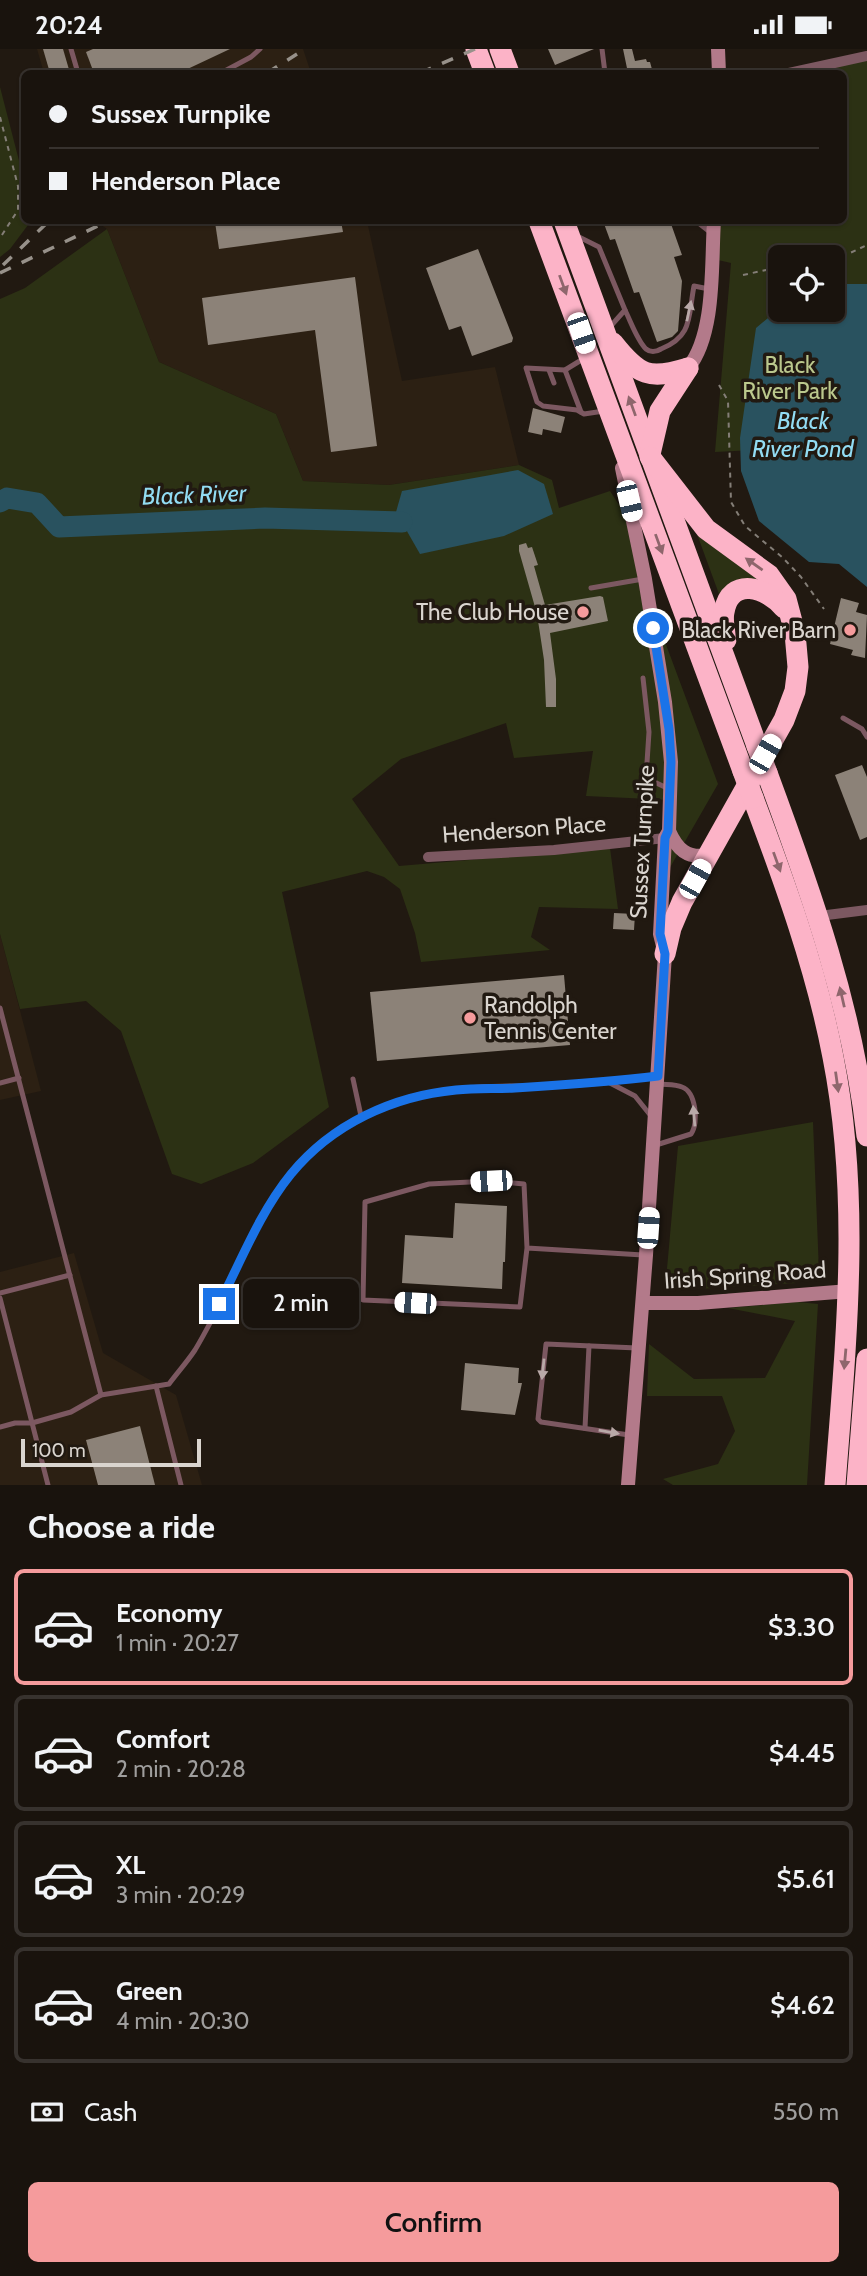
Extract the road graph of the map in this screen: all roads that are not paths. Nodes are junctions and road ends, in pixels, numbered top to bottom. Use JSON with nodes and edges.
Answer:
{"nodes":[{"id":1,"x":71,"y":49,"type":"edge"},
{"id":2,"x":260,"y":49,"type":"edge"},
{"id":3,"x":476,"y":49,"type":"edge"},
{"id":4,"x":500,"y":49,"type":"edge"},
{"id":5,"x":602,"y":49,"type":"edge"},
{"id":6,"x":718,"y":49,"type":"edge"},
{"id":7,"x":867,"y":56,"type":"edge"},
{"id":8,"x":77,"y":70,"type":"edge"},
{"id":9,"x":227,"y":70,"type":"edge"},
{"id":10,"x":484,"y":70,"type":"edge"},
{"id":11,"x":508,"y":70,"type":"edge"},
{"id":12,"x":605,"y":70,"type":"edge"},
{"id":13,"x":719,"y":70,"type":"edge"},
{"id":14,"x":803,"y":70,"type":"edge"},
{"id":15,"x":540,"y":224,"type":"edge"},
{"id":16,"x":566,"y":226,"type":"edge"},
{"id":17,"x":713,"y":227,"type":"edge"},
{"id":18,"x":709,"y":289,"type":"junction"},
{"id":19,"x":625,"y":310,"type":"junction"},
{"id":20,"x":605,"y":333,"type":"junction"},
{"id":21,"x":589,"y":356,"type":"junction"},
{"id":22,"x":688,"y":367,"type":"junction"},
{"id":23,"x":549,"y":370,"type":"junction"},
{"id":24,"x":565,"y":370,"type":"junction"},
{"id":25,"x":554,"y":383,"type":"dead end"},
{"id":26,"x":559,"y":400,"type":"dead end"},
{"id":27,"x":562,"y":408,"type":"junction"},
{"id":28,"x":581,"y":412,"type":"junction"},
{"id":29,"x":610,"y":413,"type":"junction"},
{"id":30,"x":650,"y":456,"type":"junction"},
{"id":31,"x":645,"y":579,"type":"junction"},
{"id":32,"x":591,"y":588,"type":"dead end"},
{"id":33,"x":791,"y":618,"type":"junction"},
{"id":34,"x":643,"y":678,"type":"dead end"},
{"id":35,"x":734,"y":682,"type":"junction"},
{"id":36,"x":843,"y":717,"type":"dead end"},
{"id":37,"x":867,"y":737,"type":"edge"},
{"id":38,"x":669,"y":789,"type":"junction"},
{"id":39,"x":667,"y":835,"type":"junction"},
{"id":40,"x":708,"y":855,"type":"junction"},
{"id":41,"x":428,"y":857,"type":"dead end"},
{"id":42,"x":867,"y":910,"type":"edge"},
{"id":43,"x":819,"y":916,"type":"junction"},
{"id":44,"x":665,"y":954,"type":"junction"},
{"id":45,"x":0,"y":1007,"type":"edge"},
{"id":46,"x":19,"y":1078,"type":"junction"},
{"id":47,"x":353,"y":1079,"type":"dead end"},
{"id":48,"x":657,"y":1080,"type":"junction"},
{"id":49,"x":608,"y":1082,"type":"junction"},
{"id":50,"x":0,"y":1083,"type":"edge"},
{"id":51,"x":361,"y":1116,"type":"junction"},
{"id":52,"x":655,"y":1123,"type":"junction"},
{"id":53,"x":867,"y":1136,"type":"edge"},
{"id":54,"x":653,"y":1146,"type":"junction"},
{"id":55,"x":527,"y":1248,"type":"junction"},
{"id":56,"x":646,"y":1255,"type":"junction"},
{"id":57,"x":70,"y":1275,"type":"junction"},
{"id":58,"x":849,"y":1291,"type":"junction"},
{"id":59,"x":0,"y":1296,"type":"edge"},
{"id":60,"x":643,"y":1303,"type":"junction"},
{"id":61,"x":589,"y":1346,"type":"junction"},
{"id":62,"x":640,"y":1348,"type":"junction"},
{"id":63,"x":867,"y":1359,"type":"edge"},
{"id":64,"x":156,"y":1386,"type":"junction"},
{"id":65,"x":101,"y":1395,"type":"junction"},
{"id":66,"x":32,"y":1423,"type":"junction"},
{"id":67,"x":0,"y":1427,"type":"edge"},
{"id":68,"x":585,"y":1428,"type":"junction"},
{"id":69,"x":633,"y":1436,"type":"junction"},
{"id":70,"x":48,"y":1485,"type":"edge"},
{"id":71,"x":181,"y":1485,"type":"edge"},
{"id":72,"x":628,"y":1485,"type":"edge"},
{"id":73,"x":835,"y":1485,"type":"edge"},
{"id":74,"x":857,"y":1485,"type":"edge"}],
"edges":[{"from":1,"to":8,"type":"lane"},
{"from":2,"to":9,"type":"lane"},
{"from":3,"to":10,"type":"highway"},
{"from":4,"to":11,"type":"highway"},
{"from":5,"to":12,"type":"lane"},
{"from":6,"to":13,"type":"main road"},
{"from":7,"to":14,"type":"street"},
{"from":15,"to":21,"type":"highway","one_way":true},
{"from":16,"to":19,"type":"lane"},
{"from":16,"to":20,"type":"highway"},
{"from":17,"to":18,"type":"main road"},
{"from":19,"to":18,"type":"lane","one_way":true},
{"from":18,"to":22,"type":"main road"},
{"from":19,"to":20,"type":"lane"},
{"from":20,"to":22,"type":"highway"},
{"from":30,"to":20,"type":"highway","one_way":true},
{"from":21,"to":24,"type":"lane"},
{"from":21,"to":29,"type":"highway"},
{"from":22,"to":30,"type":"highway"},
{"from":23,"to":24,"type":"lane"},
{"from":23,"to":25,"type":"lane"},
{"from":23,"to":27,"type":"lane"},
{"from":24,"to":28,"type":"lane"},
{"from":26,"to":27,"type":"lane"},
{"from":27,"to":28,"type":"lane"},
{"from":28,"to":29,"type":"lane"},
{"from":29,"to":31,"type":"main road","name":"Sussex Turnpike"},
{"from":29,"to":58,"type":"highway","one_way":true,"bridge":true},
{"from":33,"to":30,"type":"highway","one_way":true},
{"from":30,"to":35,"type":"highway"},
{"from":31,"to":32,"type":"lane"},
{"from":31,"to":38,"type":"main road","name":"Sussex Turnpike"},
{"from":33,"to":35,"type":"highway"},
{"from":33,"to":40,"type":"highway"},
{"from":34,"to":38,"type":"lane"},
{"from":35,"to":43,"type":"highway","bridge":true},
{"from":36,"to":37,"type":"lane"},
{"from":38,"to":39,"type":"main road","name":"Sussex Turnpike"},
{"from":39,"to":40,"type":"main road"},
{"from":39,"to":41,"type":"street","name":"Henderson Place"},
{"from":39,"to":44,"type":"main road","name":"Sussex Turnpike"},
{"from":40,"to":44,"type":"highway"},
{"from":42,"to":43,"type":"street"},
{"from":53,"to":43,"type":"highway","one_way":true},
{"from":44,"to":48,"type":"main road","name":"Sussex Turnpike"},
{"from":45,"to":46,"type":"lane"},
{"from":46,"to":50,"type":"lane"},
{"from":46,"to":57,"type":"lane"},
{"from":47,"to":51,"type":"lane"},
{"from":48,"to":49,"type":"lane"},
{"from":48,"to":52,"type":"main road","name":"Sussex Turnpike"},
{"from":54,"to":48,"type":"lane","one_way":true},
{"from":49,"to":51,"type":"lane"},
{"from":49,"to":52,"type":"lane"},
{"from":51,"to":64,"type":"lane"},
{"from":52,"to":54,"type":"main road","name":"Sussex Turnpike"},
{"from":54,"to":56,"type":"main road","name":"Sussex Turnpike"},
{"from":55,"to":55,"type":"lane"},
{"from":55,"to":56,"type":"lane"},
{"from":56,"to":60,"type":"main road","name":"Sussex Turnpike"},
{"from":57,"to":59,"type":"lane"},
{"from":57,"to":65,"type":"lane"},
{"from":58,"to":60,"type":"main road","name":"Irish Spring Road"},
{"from":58,"to":73,"type":"highway","one_way":true},
{"from":59,"to":66,"type":"lane"},
{"from":60,"to":62,"type":"main road","name":"Sussex Turnpike"},
{"from":61,"to":62,"type":"lane"},
{"from":61,"to":68,"type":"lane"},
{"from":61,"to":68,"type":"lane","one_way":true},
{"from":62,"to":69,"type":"main road","name":"Sussex Turnpike"},
{"from":63,"to":74,"type":"highway"},
{"from":64,"to":65,"type":"lane"},
{"from":64,"to":71,"type":"lane"},
{"from":65,"to":66,"type":"lane"},
{"from":66,"to":67,"type":"lane"},
{"from":66,"to":70,"type":"lane"},
{"from":68,"to":69,"type":"lane","one_way":true},
{"from":69,"to":72,"type":"main road","name":"Sussex Turnpike"}]}
